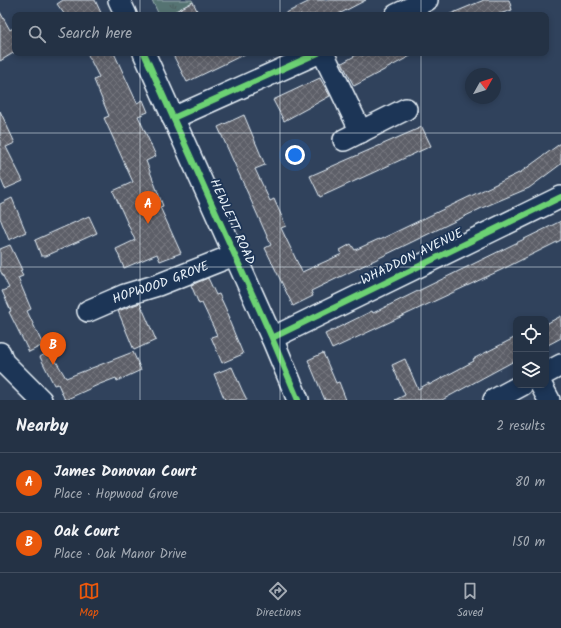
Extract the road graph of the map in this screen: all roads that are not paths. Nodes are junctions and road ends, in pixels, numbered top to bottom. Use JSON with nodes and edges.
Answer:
{"nodes":[{"id":1,"x":119,"y":0,"type":"edge"},
{"id":2,"x":427,"y":0,"type":"edge"},
{"id":3,"x":125,"y":12,"type":"edge"},
{"id":4,"x":402,"y":12,"type":"edge"},
{"id":5,"x":145,"y":56,"type":"edge"},
{"id":6,"x":311,"y":56,"type":"edge"},
{"id":7,"x":324,"y":56,"type":"edge"},
{"id":8,"x":406,"y":109,"type":"dead end"},
{"id":9,"x":173,"y":118,"type":"junction"},
{"id":10,"x":561,"y":197,"type":"edge"},
{"id":11,"x":234,"y":255,"type":"junction"},
{"id":12,"x":88,"y":311,"type":"dead end"},
{"id":13,"x":272,"y":338,"type":"junction"},
{"id":14,"x":0,"y":353,"type":"edge"},
{"id":15,"x":561,"y":365,"type":"edge"},
{"id":16,"x":549,"y":371,"type":"edge"},
{"id":17,"x":516,"y":388,"type":"edge"},
{"id":18,"x":543,"y":388,"type":"edge"},
{"id":19,"x":41,"y":400,"type":"edge"},
{"id":20,"x":298,"y":400,"type":"edge"},
{"id":21,"x":494,"y":400,"type":"edge"},
{"id":22,"x":549,"y":400,"type":"edge"}],
"edges":[{"from":1,"to":3,"type":"street"},
{"from":2,"to":4,"type":"street"},
{"from":5,"to":9,"type":"street","name":"HEWLETT ROAD"},
{"from":6,"to":9,"type":"street"},
{"from":7,"to":8,"type":"street"},
{"from":9,"to":11,"type":"street","name":"HEWLETT ROAD"},
{"from":10,"to":13,"type":"street","name":"WHADDON AVENUE"},
{"from":11,"to":12,"type":"street","name":"HOPWOOD GROVE"},
{"from":11,"to":13,"type":"street","name":"HEWLETT ROAD"},
{"from":13,"to":20,"type":"street","name":"HEWLETT ROAD"},
{"from":14,"to":19,"type":"street"},
{"from":15,"to":16,"type":"street"},
{"from":17,"to":21,"type":"street"},
{"from":18,"to":22,"type":"street"}]}
